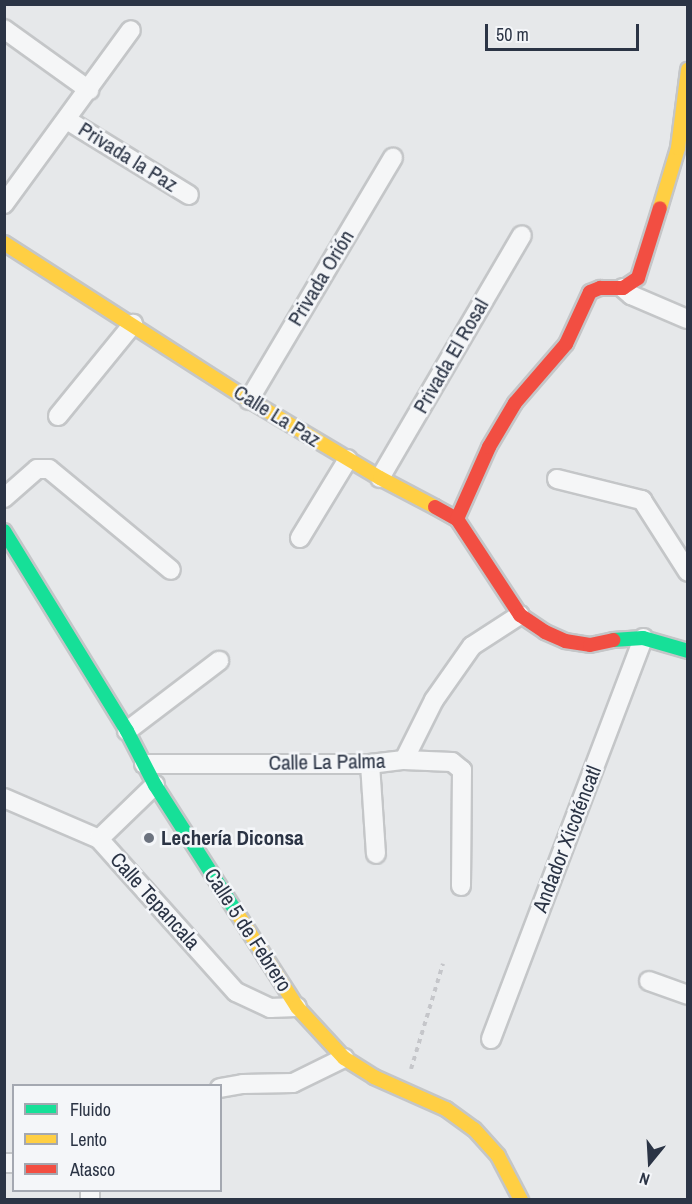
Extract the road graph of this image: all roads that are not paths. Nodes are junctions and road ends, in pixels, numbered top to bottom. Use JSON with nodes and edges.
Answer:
{"nodes":[{"id":1,"x":4,"y":29,"type":"edge"},
{"id":2,"x":131,"y":30,"type":"dead end"},
{"id":3,"x":687,"y":70,"type":"edge"},
{"id":4,"x":90,"y":90,"type":"junction"},
{"id":5,"x":67,"y":120,"type":"junction"},
{"id":6,"x":683,"y":148,"type":"edge"},
{"id":7,"x":393,"y":157,"type":"dead end"},
{"id":8,"x":10,"y":185,"type":"edge"},
{"id":9,"x":189,"y":195,"type":"dead end"},
{"id":10,"x":4,"y":204,"type":"edge"},
{"id":11,"x":522,"y":235,"type":"dead end"},
{"id":12,"x":4,"y":243,"type":"edge"},
{"id":13,"x":623,"y":288,"type":"junction"},
{"id":14,"x":687,"y":319,"type":"edge"},
{"id":15,"x":133,"y":324,"type":"junction"},
{"id":16,"x":249,"y":400,"type":"junction"},
{"id":17,"x":58,"y":416,"type":"dead end"},
{"id":18,"x":348,"y":459,"type":"junction"},
{"id":19,"x":380,"y":478,"type":"junction"},
{"id":20,"x":557,"y":478,"type":"dead end"},
{"id":21,"x":4,"y":498,"type":"edge"},
{"id":22,"x":458,"y":519,"type":"junction"},
{"id":23,"x":4,"y":531,"type":"edge"},
{"id":24,"x":300,"y":538,"type":"dead end"},
{"id":25,"x":171,"y":570,"type":"dead end"},
{"id":26,"x":687,"y":572,"type":"edge"},
{"id":27,"x":520,"y":615,"type":"junction"},
{"id":28,"x":643,"y":638,"type":"junction"},
{"id":29,"x":687,"y":651,"type":"edge"},
{"id":30,"x":219,"y":662,"type":"dead end"},
{"id":31,"x":127,"y":731,"type":"junction"},
{"id":32,"x":404,"y":760,"type":"junction"},
{"id":33,"x":144,"y":764,"type":"junction"},
{"id":34,"x":370,"y":764,"type":"junction"},
{"id":35,"x":155,"y":785,"type":"junction"},
{"id":36,"x":4,"y":798,"type":"edge"},
{"id":37,"x":99,"y":839,"type":"junction"},
{"id":38,"x":376,"y":854,"type":"dead end"},
{"id":39,"x":461,"y":886,"type":"dead end"},
{"id":40,"x":649,"y":981,"type":"dead end"},
{"id":41,"x":687,"y":995,"type":"edge"},
{"id":42,"x":297,"y":1007,"type":"junction"},
{"id":43,"x":491,"y":1039,"type":"dead end"},
{"id":44,"x":344,"y":1058,"type":"junction"},
{"id":45,"x":222,"y":1088,"type":"edge"},
{"id":46,"x":521,"y":1200,"type":"edge"}],
"edges":[{"from":1,"to":4,"type":"street","name":"Privada la Paz"},
{"from":2,"to":4,"type":"street"},
{"from":3,"to":6,"type":"street"},
{"from":4,"to":5,"type":"street"},
{"from":5,"to":8,"type":"street"},
{"from":5,"to":9,"type":"street","name":"Privada la Paz"},
{"from":6,"to":13,"type":"street"},
{"from":7,"to":16,"type":"street","name":"Privada Orión"},
{"from":8,"to":10,"type":"street"},
{"from":11,"to":19,"type":"street","name":"Privada El Rosal"},
{"from":12,"to":15,"type":"street","name":"Calle La Paz"},
{"from":13,"to":14,"type":"street"},
{"from":13,"to":22,"type":"street"},
{"from":15,"to":16,"type":"street","name":"Calle La Paz"},
{"from":15,"to":17,"type":"street"},
{"from":16,"to":18,"type":"street","name":"Calle La Paz"},
{"from":18,"to":19,"type":"street","name":"Calle La Paz"},
{"from":18,"to":24,"type":"street"},
{"from":19,"to":22,"type":"street","name":"Calle La Paz"},
{"from":20,"to":26,"type":"street"},
{"from":21,"to":25,"type":"street"},
{"from":22,"to":27,"type":"street","name":"Calle La Paz"},
{"from":23,"to":31,"type":"street","name":"Calle 5 de Febrero"},
{"from":27,"to":28,"type":"street"},
{"from":27,"to":32,"type":"street","name":"Calle La Palma"},
{"from":28,"to":29,"type":"street"},
{"from":28,"to":43,"type":"street","name":"Andador Xicoténcatl"},
{"from":30,"to":31,"type":"street"},
{"from":31,"to":33,"type":"street","name":"Calle 5 de Febrero"},
{"from":32,"to":34,"type":"street","name":"Calle La Palma"},
{"from":32,"to":39,"type":"street"},
{"from":33,"to":34,"type":"street","name":"Calle La Palma"},
{"from":33,"to":35,"type":"street","name":"Calle 5 de Febrero"},
{"from":34,"to":38,"type":"street"},
{"from":35,"to":37,"type":"street"},
{"from":35,"to":42,"type":"street","name":"Calle 5 de Febrero"},
{"from":36,"to":37,"type":"street","name":"Calle Tepancala"},
{"from":37,"to":42,"type":"street","name":"Calle Tepancala"},
{"from":40,"to":41,"type":"street"},
{"from":42,"to":44,"type":"street","name":"Calle 5 de Febrero"},
{"from":44,"to":45,"type":"street"},
{"from":44,"to":46,"type":"street","name":"Calle 5 de Febrero"}]}
